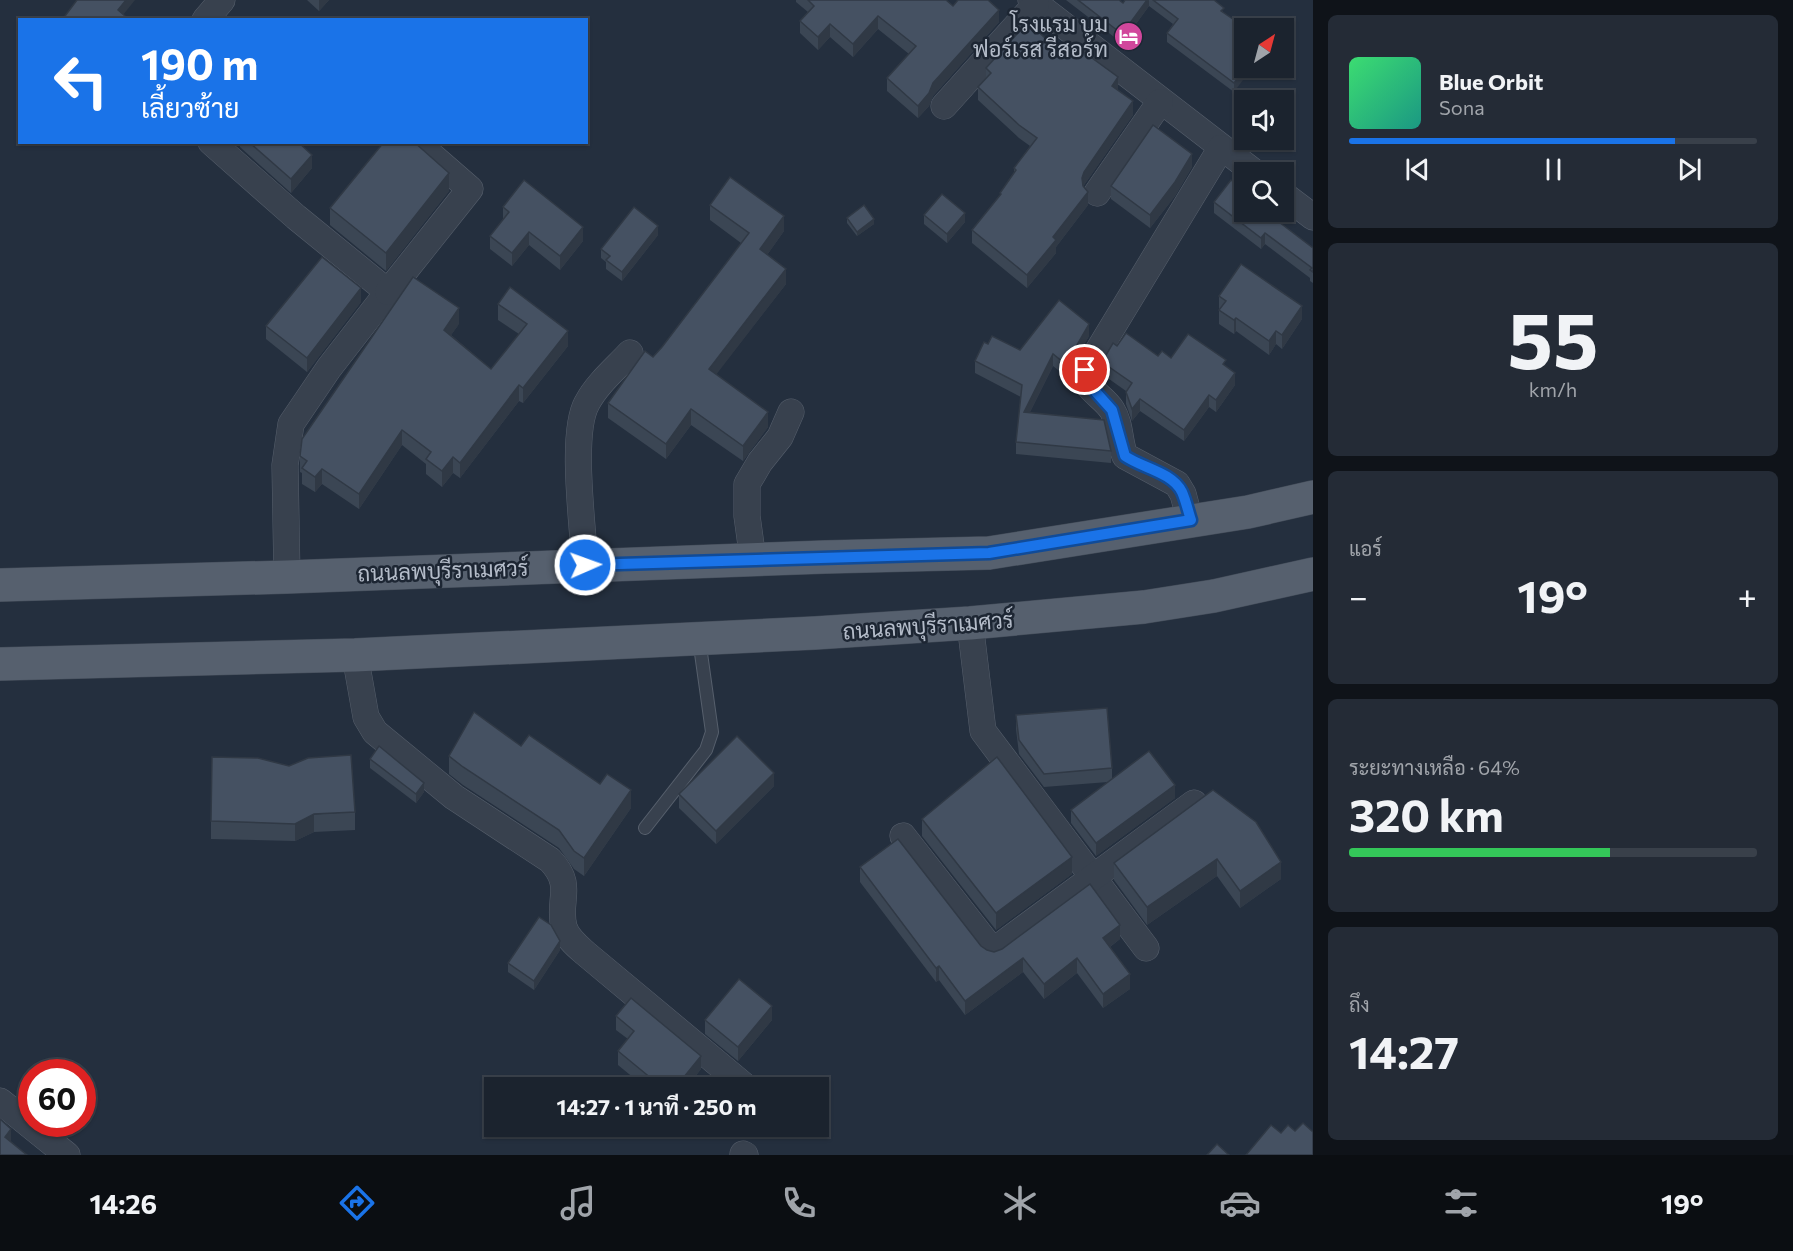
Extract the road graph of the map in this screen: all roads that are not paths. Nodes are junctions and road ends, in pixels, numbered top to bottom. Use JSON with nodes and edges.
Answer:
{"nodes":[{"id":1,"x":222,"y":0,"type":"edge"},
{"id":2,"x":1033,"y":2,"type":"edge"},
{"id":3,"x":207,"y":18,"type":"edge"},
{"id":4,"x":1160,"y":102,"type":"junction"},
{"id":5,"x":944,"y":106,"type":"dead end"},
{"id":6,"x":213,"y":144,"type":"edge"},
{"id":7,"x":418,"y":144,"type":"edge"},
{"id":8,"x":1221,"y":148,"type":"junction"},
{"id":9,"x":1240,"y":162,"type":"edge"},
{"id":10,"x":1097,"y":193,"type":"dead end"},
{"id":11,"x":1294,"y":203,"type":"edge"},
{"id":12,"x":1313,"y":217,"type":"edge"},
{"id":13,"x":388,"y":292,"type":"junction"},
{"id":14,"x":630,"y":353,"type":"dead end"},
{"id":15,"x":790,"y":412,"type":"dead end"},
{"id":16,"x":1313,"y":497,"type":"edge"},
{"id":17,"x":1191,"y":520,"type":"junction"},
{"id":18,"x":753,"y":560,"type":"junction"},
{"id":19,"x":585,"y":565,"type":"junction"},
{"id":20,"x":1313,"y":574,"type":"edge"},
{"id":21,"x":288,"y":577,"type":"junction"},
{"id":22,"x":0,"y":585,"type":"edge"},
{"id":23,"x":970,"y":623,"type":"junction"},
{"id":24,"x":699,"y":638,"type":"junction"},
{"id":25,"x":356,"y":654,"type":"junction"},
{"id":26,"x":0,"y":664,"type":"edge"},
{"id":27,"x":1194,"y":802,"type":"edge"},
{"id":28,"x":645,"y":828,"type":"dead end"},
{"id":29,"x":903,"y":836,"type":"dead end"},
{"id":30,"x":1093,"y":878,"type":"junction"},
{"id":31,"x":1146,"y":948,"type":"dead end"},
{"id":32,"x":733,"y":1077,"type":"edge"},
{"id":33,"x":0,"y":1101,"type":"edge"},
{"id":34,"x":67,"y":1155,"type":"edge"}],
"edges":[{"from":1,"to":3,"type":"street"},
{"from":2,"to":4,"type":"street"},
{"from":2,"to":5,"type":"street"},
{"from":4,"to":8,"type":"street"},
{"from":4,"to":10,"type":"street"},
{"from":6,"to":13,"type":"street"},
{"from":7,"to":13,"type":"street"},
{"from":8,"to":9,"type":"street"},
{"from":8,"to":17,"type":"street"},
{"from":11,"to":12,"type":"street"},
{"from":13,"to":21,"type":"street"},
{"from":14,"to":19,"type":"street"},
{"from":15,"to":18,"type":"street"},
{"from":16,"to":17,"type":"main road","name":"ถนนลพบุรีราเมศวร์"},
{"from":17,"to":18,"type":"main road","name":"ถนนลพบุรีราเมศวร์"},
{"from":18,"to":19,"type":"main road","name":"ถนนลพบุรีราเมศวร์"},
{"from":19,"to":21,"type":"main road","name":"ถนนลพบุรีราเมศวร์"},
{"from":20,"to":23,"type":"main road","name":"ถนนลพบุรีราเมศวร์"},
{"from":21,"to":22,"type":"main road","name":"ถนนลพบุรีราเมศวร์"},
{"from":23,"to":24,"type":"main road","name":"ถนนลพบุรีราเมศวร์"},
{"from":23,"to":30,"type":"street"},
{"from":24,"to":25,"type":"main road","name":"ถนนลพบุรีราเมศวร์"},
{"from":24,"to":28,"type":"lane"},
{"from":25,"to":26,"type":"main road","name":"ถนนลพบุรีราเมศวร์"},
{"from":25,"to":32,"type":"street"},
{"from":27,"to":30,"type":"street"},
{"from":29,"to":30,"type":"street"},
{"from":30,"to":31,"type":"street"},
{"from":33,"to":34,"type":"street"}]}
